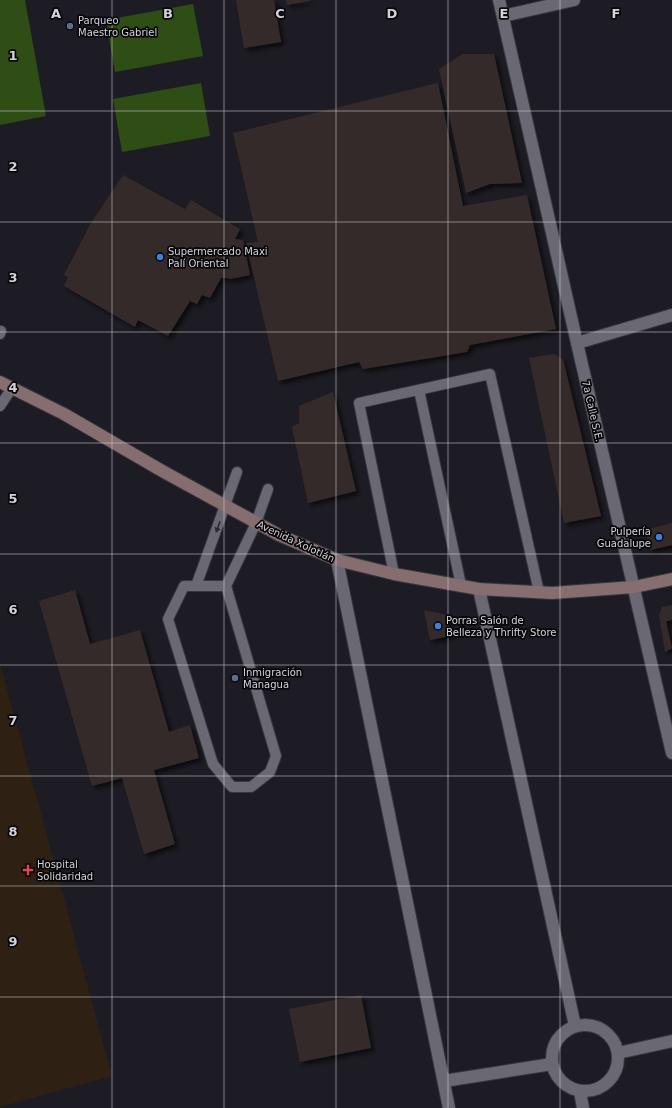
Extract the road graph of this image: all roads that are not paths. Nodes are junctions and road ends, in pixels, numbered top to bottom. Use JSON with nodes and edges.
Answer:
{"nodes":[{"id":1,"x":499,"y":0,"type":"edge"},
{"id":2,"x":574,"y":0,"type":"edge"},
{"id":3,"x":503,"y":16,"type":"junction"},
{"id":4,"x":672,"y":315,"type":"edge"},
{"id":5,"x":577,"y":343,"type":"junction"},
{"id":6,"x":0,"y":382,"type":"edge"},
{"id":7,"x":12,"y":388,"type":"junction"},
{"id":8,"x":420,"y":390,"type":"junction"},
{"id":9,"x":0,"y":406,"type":"edge"},
{"id":10,"x":237,"y":472,"type":"dead end"},
{"id":11,"x":268,"y":489,"type":"dead end"},
{"id":12,"x":225,"y":506,"type":"junction"},
{"id":13,"x":256,"y":523,"type":"junction"},
{"id":14,"x":337,"y":560,"type":"junction"},
{"id":15,"x":394,"y":574,"type":"junction"},
{"id":16,"x":672,"y":580,"type":"edge"},
{"id":17,"x":461,"y":585,"type":"junction"},
{"id":18,"x":196,"y":586,"type":"junction"},
{"id":19,"x":226,"y":586,"type":"junction"},
{"id":20,"x":634,"y":588,"type":"junction"},
{"id":21,"x":479,"y":589,"type":"junction"},
{"id":22,"x":539,"y":592,"type":"junction"},
{"id":23,"x":672,"y":753,"type":"edge"},
{"id":24,"x":575,"y":1026,"type":"junction"},
{"id":25,"x":672,"y":1041,"type":"edge"},
{"id":26,"x":618,"y":1053,"type":"junction"},
{"id":27,"x":552,"y":1064,"type":"junction"},
{"id":28,"x":444,"y":1081,"type":"junction"},
{"id":29,"x":580,"y":1092,"type":"junction"},
{"id":30,"x":450,"y":1108,"type":"edge"},
{"id":31,"x":583,"y":1108,"type":"edge"}],
"edges":[{"from":1,"to":3,"type":"street","name":"7a Calle S.E."},
{"from":2,"to":3,"type":"street"},
{"from":3,"to":5,"type":"street","name":"7a Calle S.E."},
{"from":4,"to":5,"type":"street"},
{"from":5,"to":20,"type":"street","name":"7a Calle S.E."},
{"from":6,"to":7,"type":"main road","name":"Avenida Xolotlán"},
{"from":7,"to":9,"type":"lane"},
{"from":7,"to":12,"type":"main road","name":"Avenida Xolotlán"},
{"from":8,"to":15,"type":"lane"},
{"from":8,"to":17,"type":"lane"},
{"from":8,"to":22,"type":"lane"},
{"from":10,"to":12,"type":"lane"},
{"from":11,"to":13,"type":"lane"},
{"from":12,"to":13,"type":"main road","name":"Avenida Xolotlán"},
{"from":12,"to":18,"type":"lane","one_way":true},
{"from":13,"to":14,"type":"main road","name":"Avenida Xolotlán"},
{"from":13,"to":19,"type":"lane"},
{"from":14,"to":15,"type":"main road","name":"Avenida Xolotlán"},
{"from":14,"to":28,"type":"street"},
{"from":15,"to":17,"type":"main road","name":"Avenida Xolotlán"},
{"from":16,"to":20,"type":"main road","name":"Avenida Xolotlán"},
{"from":17,"to":21,"type":"main road","name":"Avenida Xolotlán"},
{"from":18,"to":19,"type":"lane"},
{"from":18,"to":19,"type":"lane"},
{"from":20,"to":22,"type":"main road","name":"Avenida Xolotlán"},
{"from":20,"to":23,"type":"street","name":"7a Calle S.E."},
{"from":21,"to":22,"type":"main road","name":"Avenida Xolotlán"},
{"from":21,"to":24,"type":"street"},
{"from":24,"to":26,"type":"street"},
{"from":24,"to":27,"type":"street"},
{"from":25,"to":26,"type":"street"},
{"from":26,"to":29,"type":"street"},
{"from":27,"to":28,"type":"street"},
{"from":27,"to":29,"type":"street"},
{"from":28,"to":30,"type":"street"},
{"from":29,"to":31,"type":"street"}]}
